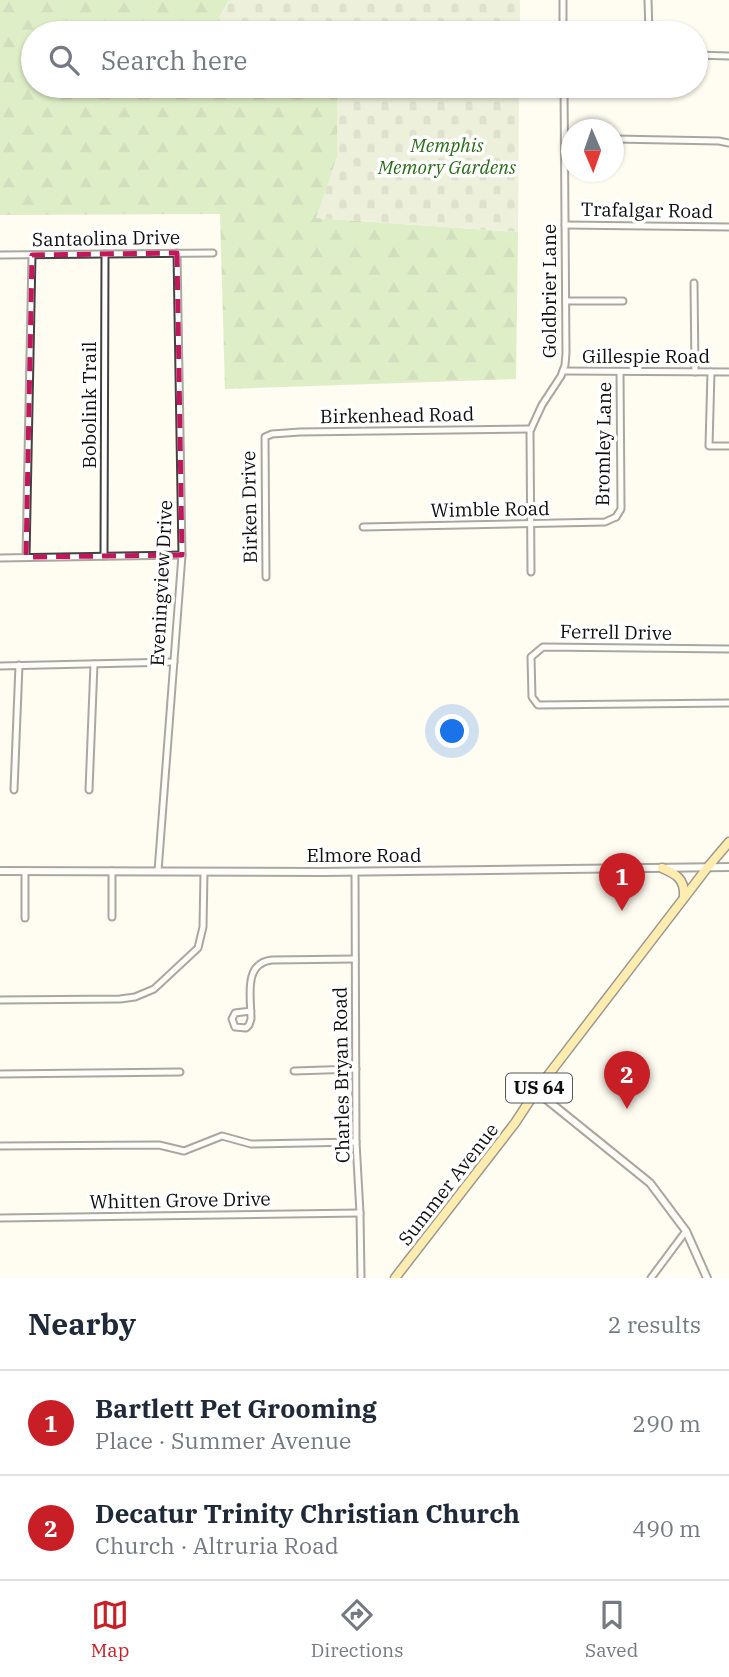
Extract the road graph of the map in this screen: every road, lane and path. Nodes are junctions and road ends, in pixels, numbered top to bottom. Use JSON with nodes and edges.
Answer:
{"nodes":[{"id":1,"x":563,"y":0,"type":"edge"},
{"id":2,"x":648,"y":0,"type":"edge"},
{"id":3,"x":564,"y":21,"type":"edge"},
{"id":4,"x":649,"y":21,"type":"edge"},
{"id":5,"x":708,"y":55,"type":"edge"},
{"id":6,"x":729,"y":56,"type":"edge"},
{"id":7,"x":565,"y":98,"type":"edge"},
{"id":8,"x":566,"y":119,"type":"edge"},
{"id":9,"x":624,"y":139,"type":"edge"},
{"id":10,"x":729,"y":143,"type":"edge"},
{"id":11,"x":566,"y":182,"type":"edge"},
{"id":12,"x":565,"y":225,"type":"junction"},
{"id":13,"x":729,"y":227,"type":"edge"},
{"id":14,"x":177,"y":253,"type":"junction"},
{"id":15,"x":213,"y":253,"type":"dead end"},
{"id":16,"x":104,"y":254,"type":"junction"},
{"id":17,"x":0,"y":255,"type":"edge"},
{"id":18,"x":32,"y":255,"type":"junction"},
{"id":19,"x":694,"y":283,"type":"dead end"},
{"id":20,"x":623,"y":301,"type":"dead end"},
{"id":21,"x":566,"y":302,"type":"junction"},
{"id":22,"x":564,"y":371,"type":"junction"},
{"id":23,"x":620,"y":372,"type":"junction"},
{"id":24,"x":695,"y":372,"type":"junction"},
{"id":25,"x":711,"y":372,"type":"junction"},
{"id":26,"x":729,"y":372,"type":"edge"},
{"id":27,"x":531,"y":429,"type":"junction"},
{"id":28,"x":265,"y":437,"type":"joint"},
{"id":29,"x":729,"y":446,"type":"edge"},
{"id":30,"x":616,"y":517,"type":"junction"},
{"id":31,"x":622,"y":522,"type":"dead end"},
{"id":32,"x":530,"y":523,"type":"junction"},
{"id":33,"x":363,"y":527,"type":"dead end"},
{"id":34,"x":182,"y":555,"type":"junction"},
{"id":35,"x":104,"y":556,"type":"junction"},
{"id":36,"x":26,"y":557,"type":"junction"},
{"id":37,"x":0,"y":558,"type":"edge"},
{"id":38,"x":531,"y":572,"type":"dead end"},
{"id":39,"x":266,"y":577,"type":"dead end"},
{"id":40,"x":729,"y":649,"type":"edge"},
{"id":41,"x":174,"y":662,"type":"junction"},
{"id":42,"x":94,"y":664,"type":"junction"},
{"id":43,"x":19,"y":665,"type":"junction"},
{"id":44,"x":0,"y":666,"type":"edge"},
{"id":45,"x":729,"y":703,"type":"edge"},
{"id":46,"x":14,"y":790,"type":"dead end"},
{"id":47,"x":89,"y":790,"type":"dead end"},
{"id":48,"x":729,"y":842,"type":"edge"},
{"id":49,"x":729,"y":867,"type":"edge"},
{"id":50,"x":662,"y":868,"type":"junction"},
{"id":51,"x":707,"y":868,"type":"junction"},
{"id":52,"x":0,"y":871,"type":"edge"},
{"id":53,"x":25,"y":871,"type":"junction"},
{"id":54,"x":112,"y":871,"type":"junction"},
{"id":55,"x":158,"y":871,"type":"junction"},
{"id":56,"x":204,"y":872,"type":"junction"},
{"id":57,"x":355,"y":872,"type":"junction"},
{"id":58,"x":683,"y":899,"type":"junction"},
{"id":59,"x":112,"y":917,"type":"dead end"},
{"id":60,"x":25,"y":918,"type":"dead end"},
{"id":61,"x":355,"y":959,"type":"junction"},
{"id":62,"x":0,"y":1000,"type":"edge"},
{"id":63,"x":251,"y":1012,"type":"dead end"},
{"id":64,"x":356,"y":1069,"type":"junction"},
{"id":65,"x":294,"y":1071,"type":"dead end"},
{"id":66,"x":180,"y":1072,"type":"dead end"},
{"id":67,"x":0,"y":1074,"type":"edge"},
{"id":68,"x":536,"y":1091,"type":"junction"},
{"id":69,"x":356,"y":1142,"type":"junction"},
{"id":70,"x":0,"y":1146,"type":"edge"},
{"id":71,"x":360,"y":1213,"type":"junction"},
{"id":72,"x":0,"y":1218,"type":"edge"},
{"id":73,"x":686,"y":1231,"type":"junction"},
{"id":74,"x":361,"y":1278,"type":"edge"},
{"id":75,"x":395,"y":1278,"type":"edge"},
{"id":76,"x":651,"y":1278,"type":"edge"},
{"id":77,"x":707,"y":1278,"type":"edge"}],
"edges":[{"from":1,"to":3,"type":"street"},
{"from":2,"to":4,"type":"street"},
{"from":5,"to":6,"type":"street"},
{"from":7,"to":8,"type":"street","name":"Goldbrier Lane"},
{"from":9,"to":10,"type":"street"},
{"from":11,"to":12,"type":"street","name":"Goldbrier Lane"},
{"from":12,"to":13,"type":"street","name":"Trafalgar Road"},
{"from":12,"to":21,"type":"street","name":"Goldbrier Lane"},
{"from":14,"to":15,"type":"street","name":"Santaolina Drive"},
{"from":14,"to":16,"type":"street","name":"Santaolina Drive"},
{"from":14,"to":34,"type":"street","name":"Eveningview Drive"},
{"from":16,"to":18,"type":"street","name":"Santaolina Drive"},
{"from":16,"to":35,"type":"street","name":"Bobolink Trail"},
{"from":17,"to":18,"type":"street","name":"Santaolina Drive"},
{"from":18,"to":36,"type":"street"},
{"from":19,"to":24,"type":"street"},
{"from":20,"to":21,"type":"street"},
{"from":21,"to":22,"type":"street","name":"Goldbrier Lane"},
{"from":22,"to":23,"type":"street","name":"Gillespie Road"},
{"from":22,"to":27,"type":"street","name":"Goldbrier Lane"},
{"from":23,"to":24,"type":"street","name":"Gillespie Road"},
{"from":23,"to":30,"type":"street","name":"Bromley Lane"},
{"from":24,"to":25,"type":"street","name":"Gillespie Road"},
{"from":25,"to":26,"type":"street","name":"Gillespie Road"},
{"from":25,"to":29,"type":"street"},
{"from":27,"to":28,"type":"street","name":"Birkenhead Road"},
{"from":27,"to":32,"type":"street","name":"Goldbrier Lane"},
{"from":28,"to":39,"type":"street","name":"Birken Drive"},
{"from":30,"to":31,"type":"street"},
{"from":30,"to":32,"type":"street","name":"Wimble Road"},
{"from":32,"to":33,"type":"street","name":"Wimble Road"},
{"from":32,"to":38,"type":"street","name":"Goldbrier Lane"},
{"from":34,"to":35,"type":"street"},
{"from":34,"to":41,"type":"street","name":"Eveningview Drive"},
{"from":35,"to":36,"type":"street"},
{"from":36,"to":37,"type":"street"},
{"from":40,"to":45,"type":"street","name":"Ferrell Drive"},
{"from":41,"to":42,"type":"street"},
{"from":41,"to":55,"type":"street","name":"Eveningview Drive"},
{"from":42,"to":43,"type":"street"},
{"from":42,"to":47,"type":"street"},
{"from":43,"to":44,"type":"street"},
{"from":43,"to":46,"type":"street"},
{"from":48,"to":51,"type":"main road","name":"Summer Avenue","number":"US 64"},
{"from":49,"to":51,"type":"street","name":"Elmore Road"},
{"from":50,"to":51,"type":"street","name":"Elmore Road"},
{"from":50,"to":57,"type":"street","name":"Elmore Road"},
{"from":50,"to":58,"type":"main road"},
{"from":51,"to":58,"type":"main road","name":"Summer Avenue","number":"US 64"},
{"from":52,"to":53,"type":"street","name":"Elmore Road"},
{"from":53,"to":54,"type":"street","name":"Elmore Road"},
{"from":53,"to":60,"type":"street"},
{"from":54,"to":55,"type":"street","name":"Elmore Road"},
{"from":54,"to":59,"type":"street"},
{"from":55,"to":56,"type":"street","name":"Elmore Road"},
{"from":56,"to":57,"type":"street","name":"Elmore Road"},
{"from":56,"to":62,"type":"street"},
{"from":57,"to":61,"type":"street","name":"Charles Bryan Road"},
{"from":58,"to":68,"type":"main road","name":"Summer Avenue","number":"US 64"},
{"from":61,"to":63,"type":"street"},
{"from":61,"to":64,"type":"street","name":"Charles Bryan Road"},
{"from":64,"to":65,"type":"street"},
{"from":64,"to":69,"type":"street","name":"Charles Bryan Road"},
{"from":66,"to":67,"type":"street"},
{"from":68,"to":73,"type":"street"},
{"from":68,"to":75,"type":"main road","name":"Summer Avenue","number":"US 64"},
{"from":69,"to":70,"type":"street"},
{"from":69,"to":71,"type":"street","name":"Charles Bryan Road"},
{"from":71,"to":72,"type":"street","name":"Whitten Grove Drive"},
{"from":71,"to":74,"type":"street","name":"Charles Bryan Road"},
{"from":73,"to":76,"type":"street"},
{"from":73,"to":77,"type":"street"}]}
